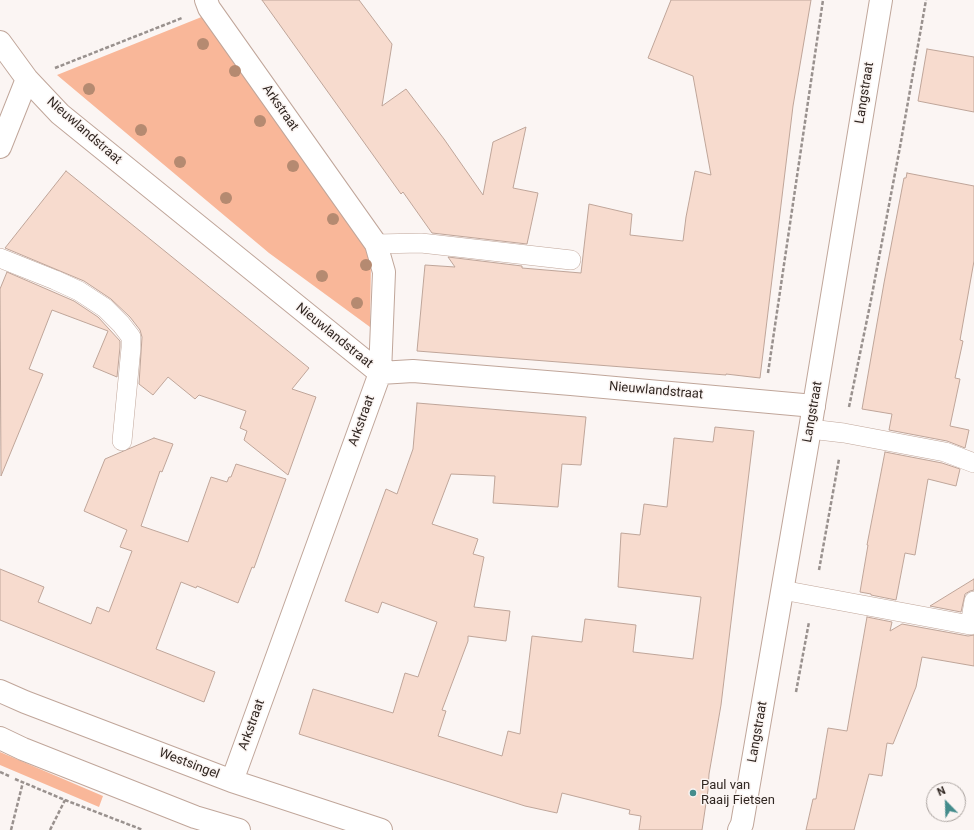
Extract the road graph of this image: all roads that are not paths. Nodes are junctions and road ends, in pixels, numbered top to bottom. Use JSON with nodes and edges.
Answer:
{"nodes":[{"id":1,"x":881,"y":0,"type":"edge"},
{"id":2,"x":208,"y":4,"type":"edge"},
{"id":3,"x":0,"y":42,"type":"edge"},
{"id":4,"x":27,"y":79,"type":"junction"},
{"id":5,"x":0,"y":147,"type":"edge"},
{"id":6,"x":376,"y":244,"type":"junction"},
{"id":7,"x":0,"y":258,"type":"edge"},
{"id":8,"x":572,"y":260,"type":"dead end"},
{"id":9,"x":380,"y":373,"type":"junction"},
{"id":10,"x":814,"y":406,"type":"junction"},
{"id":11,"x":810,"y":429,"type":"junction"},
{"id":12,"x":122,"y":441,"type":"dead end"},
{"id":13,"x":974,"y":463,"type":"edge"},
{"id":14,"x":782,"y":590,"type":"junction"},
{"id":15,"x":974,"y":601,"type":"edge"},
{"id":16,"x":0,"y":691,"type":"edge"},
{"id":17,"x":0,"y":738,"type":"edge"},
{"id":18,"x":232,"y":781,"type":"junction"},
{"id":19,"x":741,"y":828,"type":"edge"},
{"id":20,"x":239,"y":830,"type":"edge"},
{"id":21,"x":381,"y":830,"type":"edge"}],
"edges":[{"from":1,"to":10,"type":"street","name":"Langstraat"},
{"from":2,"to":6,"type":"street","name":"Arkstraat"},
{"from":3,"to":4,"type":"street","name":"Nieuwlandstraat"},
{"from":4,"to":5,"type":"street"},
{"from":4,"to":9,"type":"street","name":"Nieuwlandstraat"},
{"from":6,"to":8,"type":"lane"},
{"from":6,"to":9,"type":"street","name":"Arkstraat"},
{"from":7,"to":12,"type":"lane"},
{"from":9,"to":10,"type":"street","name":"Nieuwlandstraat"},
{"from":9,"to":18,"type":"street","name":"Arkstraat"},
{"from":10,"to":11,"type":"street","name":"Langstraat"},
{"from":11,"to":13,"type":"lane"},
{"from":11,"to":14,"type":"street","name":"Langstraat"},
{"from":14,"to":15,"type":"lane"},
{"from":14,"to":19,"type":"street","name":"Langstraat"},
{"from":16,"to":18,"type":"street","name":"Westsingel"},
{"from":17,"to":20,"type":"street"},
{"from":18,"to":21,"type":"street","name":"Westsingel"}]}
